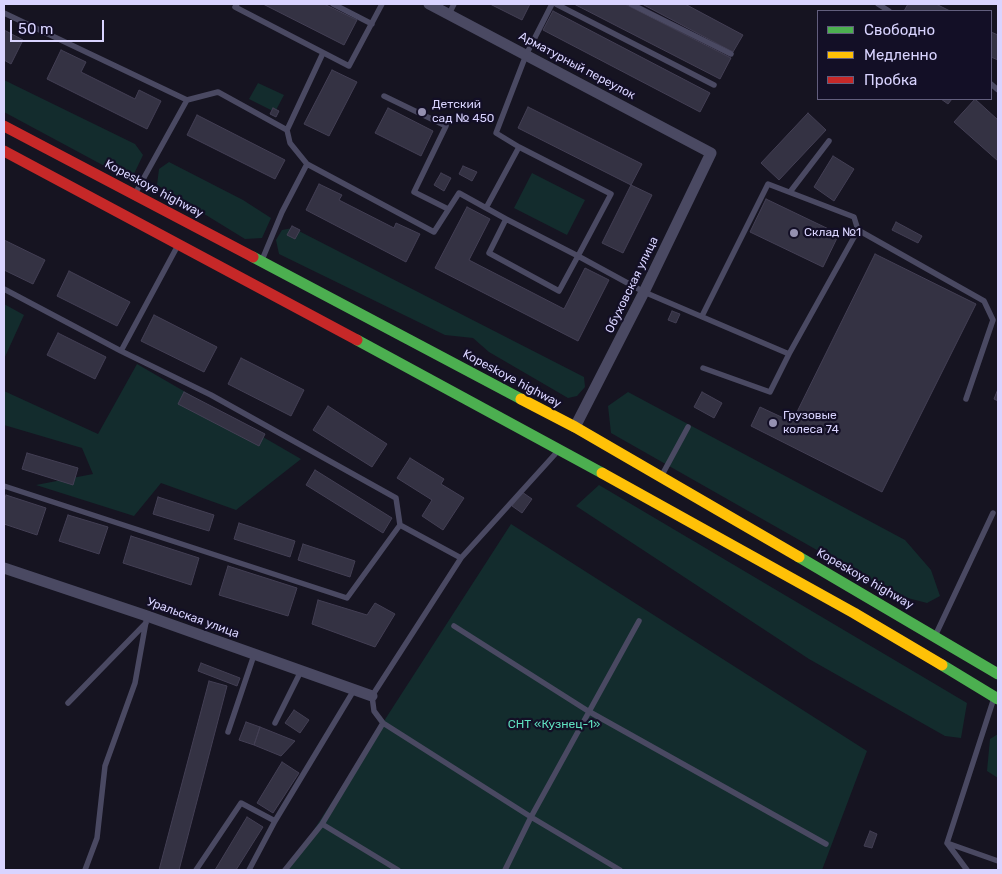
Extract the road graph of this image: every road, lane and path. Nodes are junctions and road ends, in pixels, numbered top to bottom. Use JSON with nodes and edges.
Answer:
{"nodes":[{"id":1,"x":237,"y":4,"type":"edge"},
{"id":2,"x":333,"y":4,"type":"edge"},
{"id":3,"x":382,"y":4,"type":"edge"},
{"id":4,"x":429,"y":4,"type":"edge"},
{"id":5,"x":552,"y":4,"type":"edge"},
{"id":6,"x":556,"y":4,"type":"edge"},
{"id":7,"x":631,"y":4,"type":"edge"},
{"id":8,"x":452,"y":9,"type":"edge"},
{"id":9,"x":4,"y":13,"type":"edge"},
{"id":10,"x":372,"y":24,"type":"junction"},
{"id":11,"x":322,"y":53,"type":"junction"},
{"id":12,"x":730,"y":54,"type":"dead end"},
{"id":13,"x":526,"y":55,"type":"junction"},
{"id":14,"x":714,"y":84,"type":"dead end"},
{"id":15,"x":384,"y":96,"type":"dead end"},
{"id":16,"x":187,"y":100,"type":"junction"},
{"id":17,"x":4,"y":126,"type":"edge"},
{"id":18,"x":287,"y":130,"type":"junction"},
{"id":19,"x":829,"y":141,"type":"dead end"},
{"id":20,"x":518,"y":148,"type":"junction"},
{"id":21,"x":4,"y":151,"type":"edge"},
{"id":22,"x":711,"y":153,"type":"joint"},
{"id":23,"x":307,"y":164,"type":"junction"},
{"id":24,"x":790,"y":192,"type":"junction"},
{"id":25,"x":135,"y":194,"type":"junction"},
{"id":26,"x":486,"y":208,"type":"junction"},
{"id":27,"x":448,"y":209,"type":"junction"},
{"id":28,"x":506,"y":218,"type":"junction"},
{"id":29,"x":858,"y":230,"type":"junction"},
{"id":30,"x":178,"y":245,"type":"junction"},
{"id":31,"x":578,"y":256,"type":"junction"},
{"id":32,"x":261,"y":262,"type":"junction"},
{"id":33,"x":4,"y":289,"type":"edge"},
{"id":34,"x":644,"y":292,"type":"junction"},
{"id":35,"x":702,"y":316,"type":"junction"},
{"id":36,"x":121,"y":351,"type":"junction"},
{"id":37,"x":789,"y":354,"type":"junction"},
{"id":38,"x":703,"y":368,"type":"dead end"},
{"id":39,"x":966,"y":398,"type":"dead end"},
{"id":40,"x":688,"y":427,"type":"dead end"},
{"id":41,"x":567,"y":438,"type":"junction"},
{"id":42,"x":661,"y":477,"type":"junction"},
{"id":43,"x":4,"y":486,"type":"edge"},
{"id":44,"x":994,"y":513,"type":"dead end"},
{"id":45,"x":400,"y":525,"type":"junction"},
{"id":46,"x":460,"y":558,"type":"junction"},
{"id":47,"x":4,"y":568,"type":"edge"},
{"id":48,"x":146,"y":620,"type":"junction"},
{"id":49,"x":639,"y":621,"type":"dead end"},
{"id":50,"x":454,"y":626,"type":"dead end"},
{"id":51,"x":935,"y":636,"type":"junction"},
{"id":52,"x":254,"y":655,"type":"junction"},
{"id":53,"x":301,"y":671,"type":"junction"},
{"id":54,"x":996,"y":671,"type":"edge"},
{"id":55,"x":354,"y":690,"type":"junction"},
{"id":56,"x":372,"y":696,"type":"junction"},
{"id":57,"x":996,"y":698,"type":"edge"},
{"id":58,"x":68,"y":703,"type":"dead end"},
{"id":59,"x":588,"y":711,"type":"junction"},
{"id":60,"x":275,"y":723,"type":"dead end"},
{"id":61,"x":384,"y":723,"type":"junction"},
{"id":62,"x":228,"y":732,"type":"dead end"},
{"id":63,"x":531,"y":817,"type":"junction"},
{"id":64,"x":275,"y":821,"type":"junction"},
{"id":65,"x":322,"y":824,"type":"junction"},
{"id":66,"x":947,"y":843,"type":"junction"},
{"id":67,"x":826,"y":844,"type":"dead end"},
{"id":68,"x":998,"y":861,"type":"edge"},
{"id":69,"x":85,"y":870,"type":"edge"},
{"id":70,"x":196,"y":870,"type":"edge"},
{"id":71,"x":249,"y":870,"type":"edge"},
{"id":72,"x":286,"y":870,"type":"edge"},
{"id":73,"x":398,"y":870,"type":"edge"},
{"id":74,"x":505,"y":870,"type":"edge"},
{"id":75,"x":620,"y":870,"type":"edge"},
{"id":76,"x":967,"y":870,"type":"edge"}],
"edges":[{"from":1,"to":11,"type":"lane"},
{"from":2,"to":10,"type":"lane"},
{"from":3,"to":10,"type":"lane"},
{"from":4,"to":8,"type":"street","name":"Арматурный переулок"},
{"from":5,"to":13,"type":"lane"},
{"from":6,"to":14,"type":"lane"},
{"from":7,"to":12,"type":"lane"},
{"from":8,"to":13,"type":"street","name":"Арматурный переулок"},
{"from":9,"to":16,"type":"lane"},
{"from":10,"to":11,"type":"lane"},
{"from":11,"to":18,"type":"lane"},
{"from":13,"to":20,"type":"lane"},
{"from":13,"to":22,"type":"street","name":"Арматурный переулок"},
{"from":15,"to":27,"type":"lane"},
{"from":16,"to":18,"type":"lane"},
{"from":16,"to":25,"type":"lane"},
{"from":17,"to":25,"type":"main road","name":"Kopeskoye highway"},
{"from":18,"to":23,"type":"lane"},
{"from":19,"to":24,"type":"lane"},
{"from":20,"to":26,"type":"lane"},
{"from":20,"to":31,"type":"lane"},
{"from":21,"to":30,"type":"main road","name":"Kopeskoye highway"},
{"from":22,"to":34,"type":"street","name":"Обуховская улица"},
{"from":23,"to":27,"type":"lane"},
{"from":23,"to":32,"type":"lane"},
{"from":24,"to":29,"type":"lane"},
{"from":24,"to":35,"type":"lane"},
{"from":25,"to":32,"type":"main road","name":"Kopeskoye highway"},
{"from":26,"to":27,"type":"lane"},
{"from":26,"to":28,"type":"lane"},
{"from":28,"to":31,"type":"lane"},
{"from":28,"to":31,"type":"lane"},
{"from":29,"to":37,"type":"lane"},
{"from":29,"to":39,"type":"lane"},
{"from":30,"to":36,"type":"lane"},
{"from":30,"to":41,"type":"main road","name":"Kopeskoye highway"},
{"from":31,"to":34,"type":"lane"},
{"from":32,"to":41,"type":"main road","name":"Kopeskoye highway"},
{"from":33,"to":36,"type":"lane"},
{"from":34,"to":35,"type":"lane"},
{"from":34,"to":41,"type":"street","name":"Обуховская улица"},
{"from":35,"to":37,"type":"lane"},
{"from":36,"to":45,"type":"lane"},
{"from":37,"to":38,"type":"lane"},
{"from":40,"to":42,"type":"lane"},
{"from":41,"to":42,"type":"main road","name":"Kopeskoye highway"},
{"from":41,"to":46,"type":"lane"},
{"from":41,"to":57,"type":"main road","name":"Kopeskoye highway"},
{"from":42,"to":51,"type":"main road","name":"Kopeskoye highway"},
{"from":43,"to":45,"type":"lane"},
{"from":44,"to":51,"type":"lane"},
{"from":45,"to":46,"type":"lane"},
{"from":46,"to":56,"type":"lane"},
{"from":47,"to":48,"type":"street","name":"Уральская улица"},
{"from":48,"to":52,"type":"street","name":"Уральская улица"},
{"from":48,"to":58,"type":"lane"},
{"from":48,"to":69,"type":"lane"},
{"from":49,"to":59,"type":"lane"},
{"from":50,"to":59,"type":"lane"},
{"from":51,"to":54,"type":"main road","name":"Kopeskoye highway"},
{"from":52,"to":53,"type":"street","name":"Уральская улица"},
{"from":52,"to":62,"type":"lane"},
{"from":53,"to":55,"type":"street","name":"Уральская улица"},
{"from":53,"to":60,"type":"lane"},
{"from":55,"to":56,"type":"street","name":"Уральская улица"},
{"from":55,"to":64,"type":"lane"},
{"from":56,"to":61,"type":"lane"},
{"from":57,"to":66,"type":"lane"},
{"from":59,"to":63,"type":"lane"},
{"from":59,"to":67,"type":"lane"},
{"from":61,"to":63,"type":"lane"},
{"from":61,"to":65,"type":"lane"},
{"from":63,"to":74,"type":"lane"},
{"from":63,"to":75,"type":"lane"},
{"from":64,"to":70,"type":"lane"},
{"from":64,"to":71,"type":"lane"},
{"from":65,"to":72,"type":"lane"},
{"from":65,"to":73,"type":"lane"},
{"from":66,"to":68,"type":"lane"},
{"from":66,"to":76,"type":"lane"}]}
